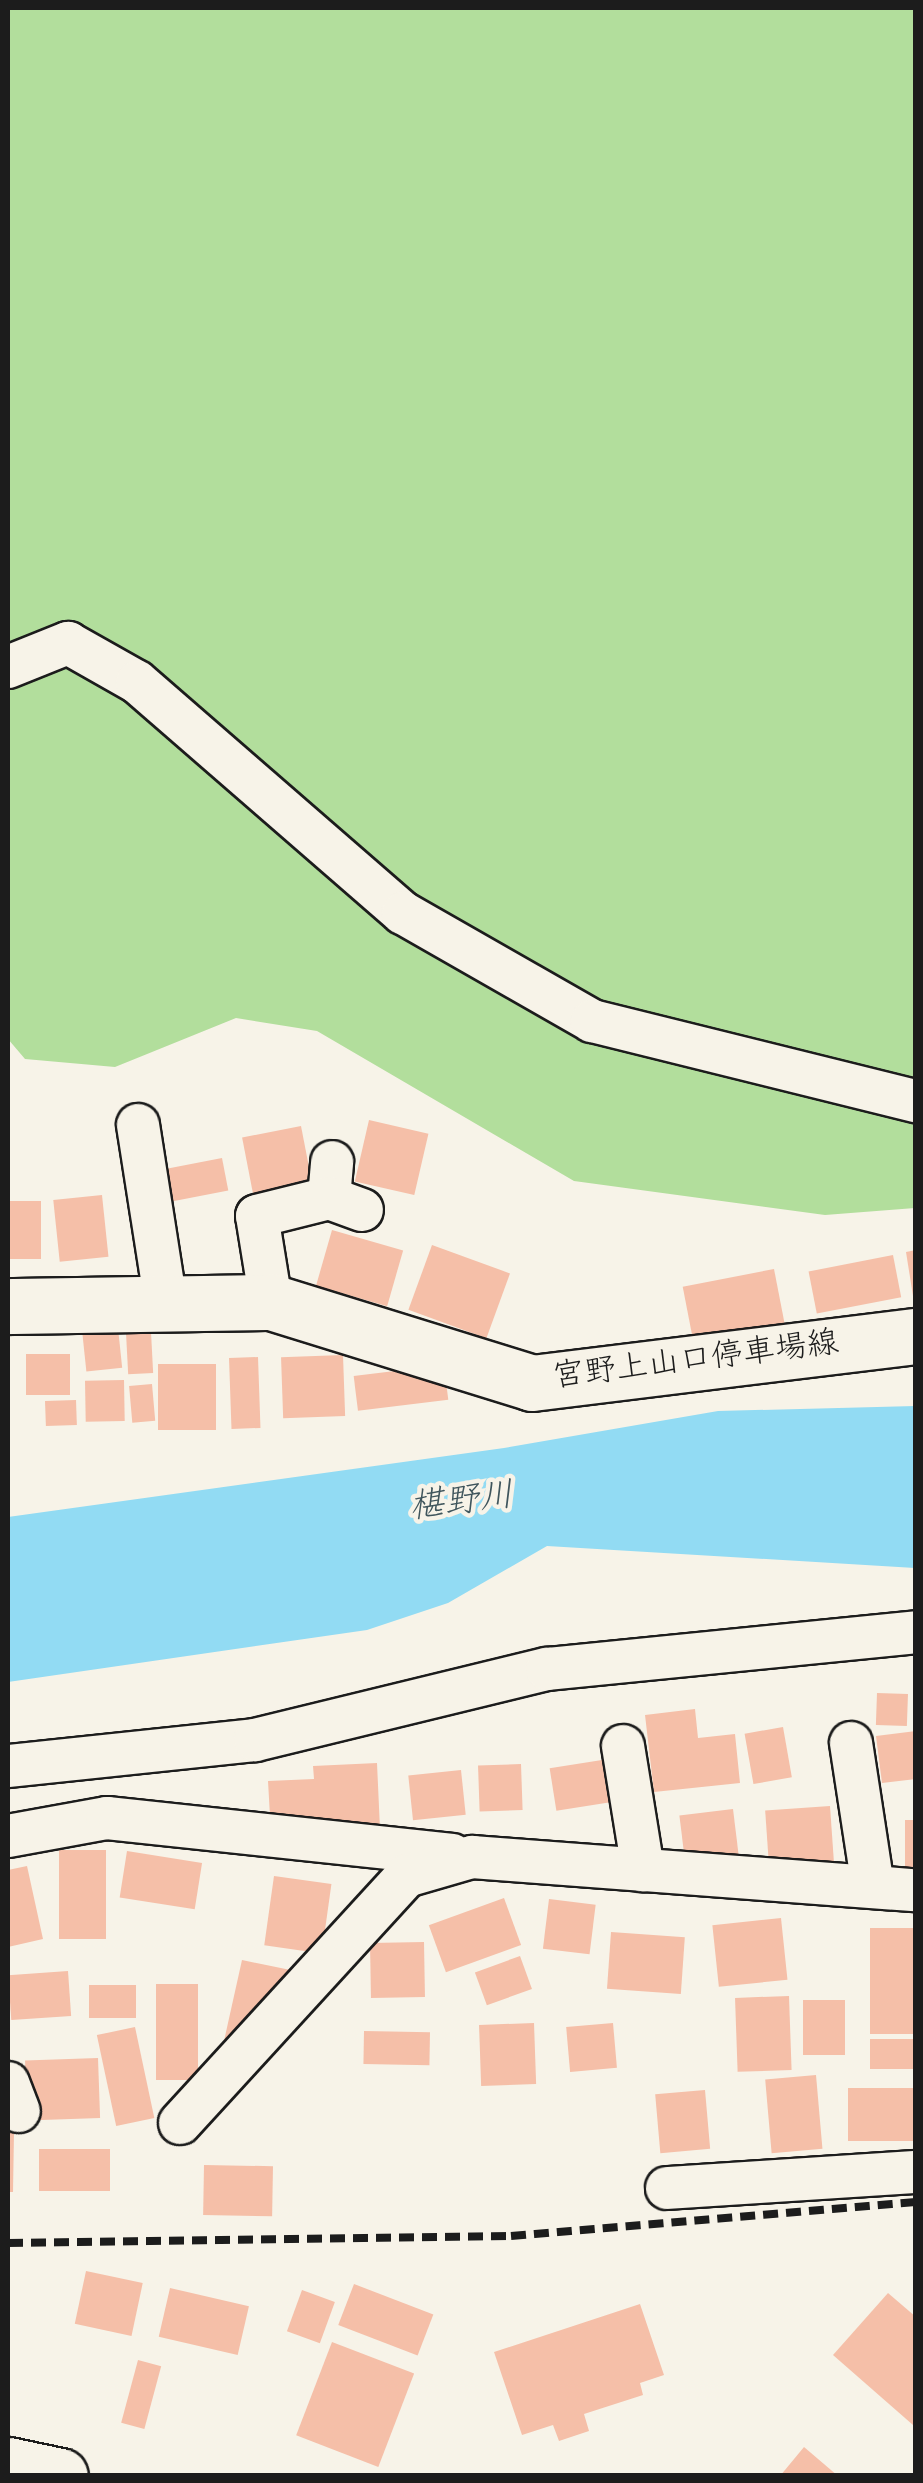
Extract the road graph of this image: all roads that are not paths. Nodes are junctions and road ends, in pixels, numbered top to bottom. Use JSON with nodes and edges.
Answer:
{"nodes":[{"id":1,"x":8,"y":667,"type":"edge"},
{"id":2,"x":916,"y":1101,"type":"edge"},
{"id":3,"x":138,"y":1126,"type":"dead end"},
{"id":4,"x":341,"y":1190,"type":"dead end"},
{"id":5,"x":271,"y":1302,"type":"junction"},
{"id":6,"x":166,"y":1303,"type":"junction"},
{"id":7,"x":8,"y":1306,"type":"edge"},
{"id":8,"x":916,"y":1336,"type":"edge"},
{"id":9,"x":916,"y":1632,"type":"edge"},
{"id":10,"x":851,"y":1743,"type":"dead end"},
{"id":11,"x":623,"y":1746,"type":"dead end"},
{"id":12,"x":8,"y":1766,"type":"edge"},
{"id":13,"x":8,"y":1836,"type":"edge"},
{"id":14,"x":472,"y":1858,"type":"junction"},
{"id":15,"x":643,"y":1870,"type":"junction"},
{"id":16,"x":873,"y":1886,"type":"junction"},
{"id":17,"x":916,"y":1890,"type":"edge"},
{"id":18,"x":180,"y":2123,"type":"dead end"},
{"id":19,"x":916,"y":2172,"type":"edge"},
{"id":20,"x":667,"y":2188,"type":"dead end"},
{"id":21,"x":8,"y":2465,"type":"edge"},
{"id":22,"x":60,"y":2476,"type":"edge"}],
"edges":[{"from":1,"to":2,"type":"street"},
{"from":3,"to":6,"type":"street"},
{"from":4,"to":5,"type":"street"},
{"from":5,"to":6,"type":"main road","name":"宮野上山口停車場線"},
{"from":5,"to":8,"type":"main road","name":"宮野上山口停車場線"},
{"from":6,"to":7,"type":"main road","name":"宮野上山口停車場線"},
{"from":9,"to":12,"type":"street"},
{"from":10,"to":16,"type":"street"},
{"from":11,"to":15,"type":"street"},
{"from":13,"to":14,"type":"street"},
{"from":14,"to":15,"type":"street"},
{"from":14,"to":18,"type":"street"},
{"from":15,"to":16,"type":"street"},
{"from":16,"to":17,"type":"street"},
{"from":19,"to":20,"type":"street"},
{"from":21,"to":22,"type":"main road"}]}
